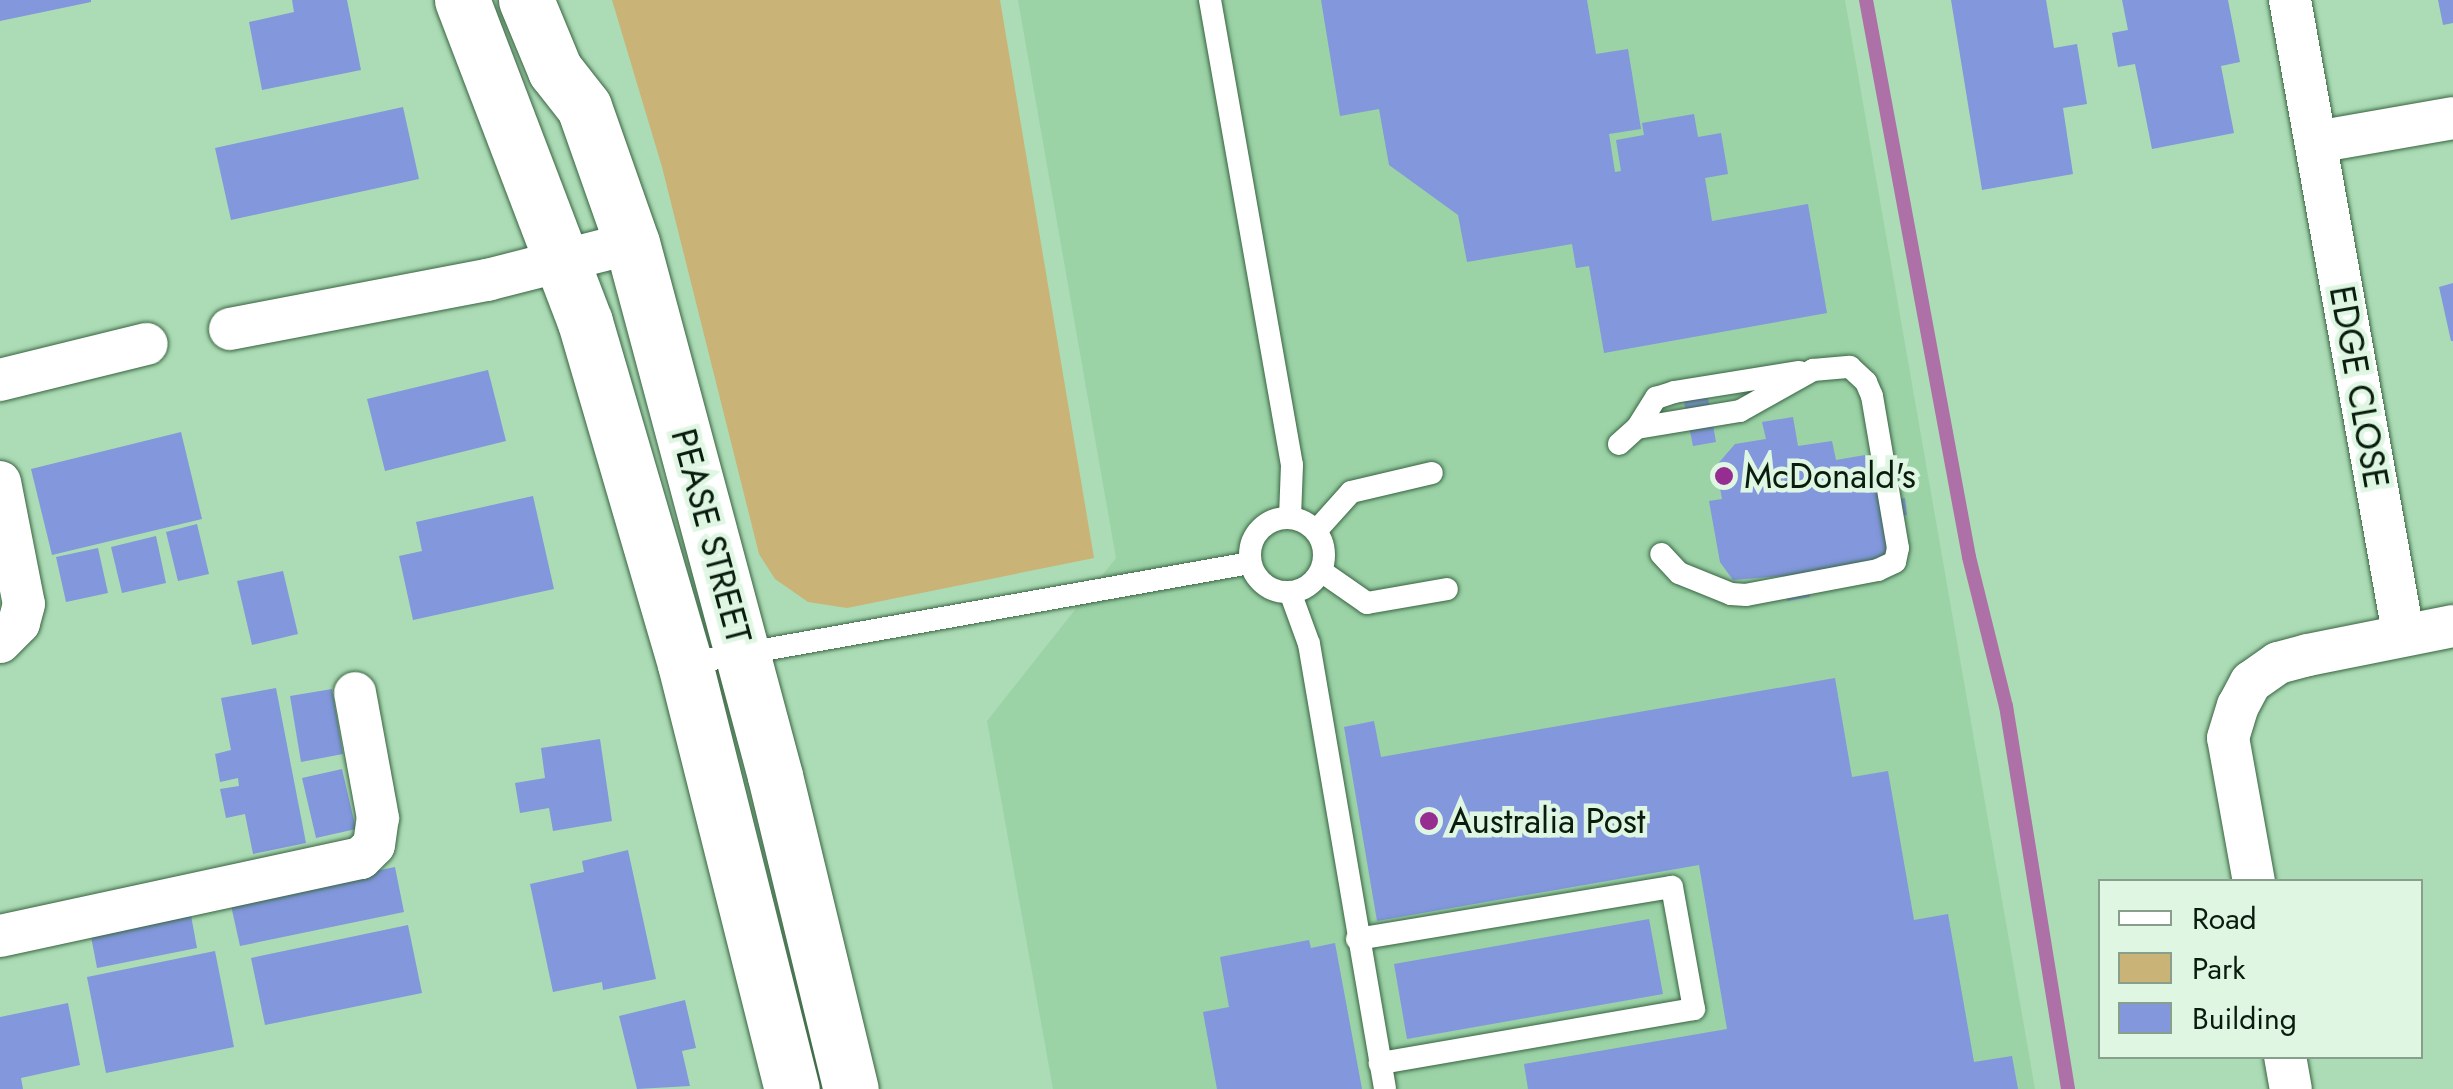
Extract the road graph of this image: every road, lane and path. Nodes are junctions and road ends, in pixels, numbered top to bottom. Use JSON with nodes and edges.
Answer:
{"nodes":[{"id":1,"x":462,"y":0,"type":"edge"},
{"id":2,"x":526,"y":0,"type":"edge"},
{"id":3,"x":571,"y":0,"type":"edge"},
{"id":4,"x":1210,"y":0,"type":"edge"},
{"id":5,"x":2290,"y":0,"type":"edge"},
{"id":6,"x":584,"y":106,"type":"junction"},
{"id":7,"x":2453,"y":118,"type":"edge"},
{"id":8,"x":2316,"y":142,"type":"junction"},
{"id":9,"x":632,"y":242,"type":"junction"},
{"id":10,"x":564,"y":260,"type":"junction"},
{"id":11,"x":230,"y":328,"type":"dead end"},
{"id":12,"x":147,"y":344,"type":"dead end"},
{"id":13,"x":0,"y":380,"type":"edge"},
{"id":14,"x":1628,"y":436,"type":"dead end"},
{"id":15,"x":1432,"y":473,"type":"dead end"},
{"id":16,"x":0,"y":482,"type":"edge"},
{"id":17,"x":1290,"y":518,"type":"junction"},
{"id":18,"x":1316,"y":531,"type":"junction"},
{"id":19,"x":1661,"y":554,"type":"dead end"},
{"id":20,"x":1250,"y":564,"type":"junction"},
{"id":21,"x":1321,"y":572,"type":"junction"},
{"id":22,"x":1447,"y":589,"type":"dead end"},
{"id":23,"x":1290,"y":592,"type":"junction"},
{"id":24,"x":2453,"y":626,"type":"edge"},
{"id":25,"x":2403,"y":633,"type":"junction"},
{"id":26,"x":0,"y":642,"type":"edge"},
{"id":27,"x":743,"y":653,"type":"junction"},
{"id":28,"x":685,"y":664,"type":"junction"},
{"id":29,"x":355,"y":694,"type":"dead end"},
{"id":30,"x":2253,"y":879,"type":"edge"},
{"id":31,"x":0,"y":936,"type":"edge"},
{"id":32,"x":1356,"y":939,"type":"junction"},
{"id":33,"x":2286,"y":1059,"type":"edge"},
{"id":34,"x":1380,"y":1063,"type":"junction"},
{"id":35,"x":792,"y":1089,"type":"edge"},
{"id":36,"x":852,"y":1089,"type":"edge"},
{"id":37,"x":1385,"y":1089,"type":"edge"},
{"id":38,"x":2291,"y":1089,"type":"edge"}],
"edges":[{"from":1,"to":10,"type":"street","name":"PEASE STREET"},
{"from":2,"to":6,"type":"street","name":"PEASE STREET"},
{"from":3,"to":6,"type":"street"},
{"from":4,"to":17,"type":"lane"},
{"from":5,"to":8,"type":"street","name":"EDGE CLOSE"},
{"from":6,"to":9,"type":"street","name":"PEASE STREET"},
{"from":7,"to":8,"type":"street"},
{"from":8,"to":25,"type":"street","name":"EDGE CLOSE"},
{"from":9,"to":10,"type":"street"},
{"from":9,"to":27,"type":"street","name":"PEASE STREET"},
{"from":10,"to":11,"type":"street"},
{"from":10,"to":28,"type":"street","name":"PEASE STREET"},
{"from":12,"to":13,"type":"street"},
{"from":14,"to":19,"type":"lane"},
{"from":15,"to":18,"type":"lane"},
{"from":16,"to":26,"type":"street"},
{"from":17,"to":18,"type":"lane"},
{"from":17,"to":20,"type":"lane"},
{"from":18,"to":21,"type":"lane"},
{"from":20,"to":23,"type":"lane"},
{"from":20,"to":27,"type":"lane"},
{"from":21,"to":22,"type":"lane"},
{"from":21,"to":23,"type":"lane"},
{"from":23,"to":32,"type":"lane"},
{"from":24,"to":25,"type":"street"},
{"from":25,"to":30,"type":"street"},
{"from":27,"to":28,"type":"lane"},
{"from":27,"to":36,"type":"street","name":"PEASE STREET"},
{"from":28,"to":35,"type":"street","name":"PEASE STREET"},
{"from":29,"to":31,"type":"street"},
{"from":32,"to":34,"type":"lane"},
{"from":32,"to":34,"type":"lane"},
{"from":33,"to":38,"type":"street"},
{"from":34,"to":37,"type":"lane"}]}
